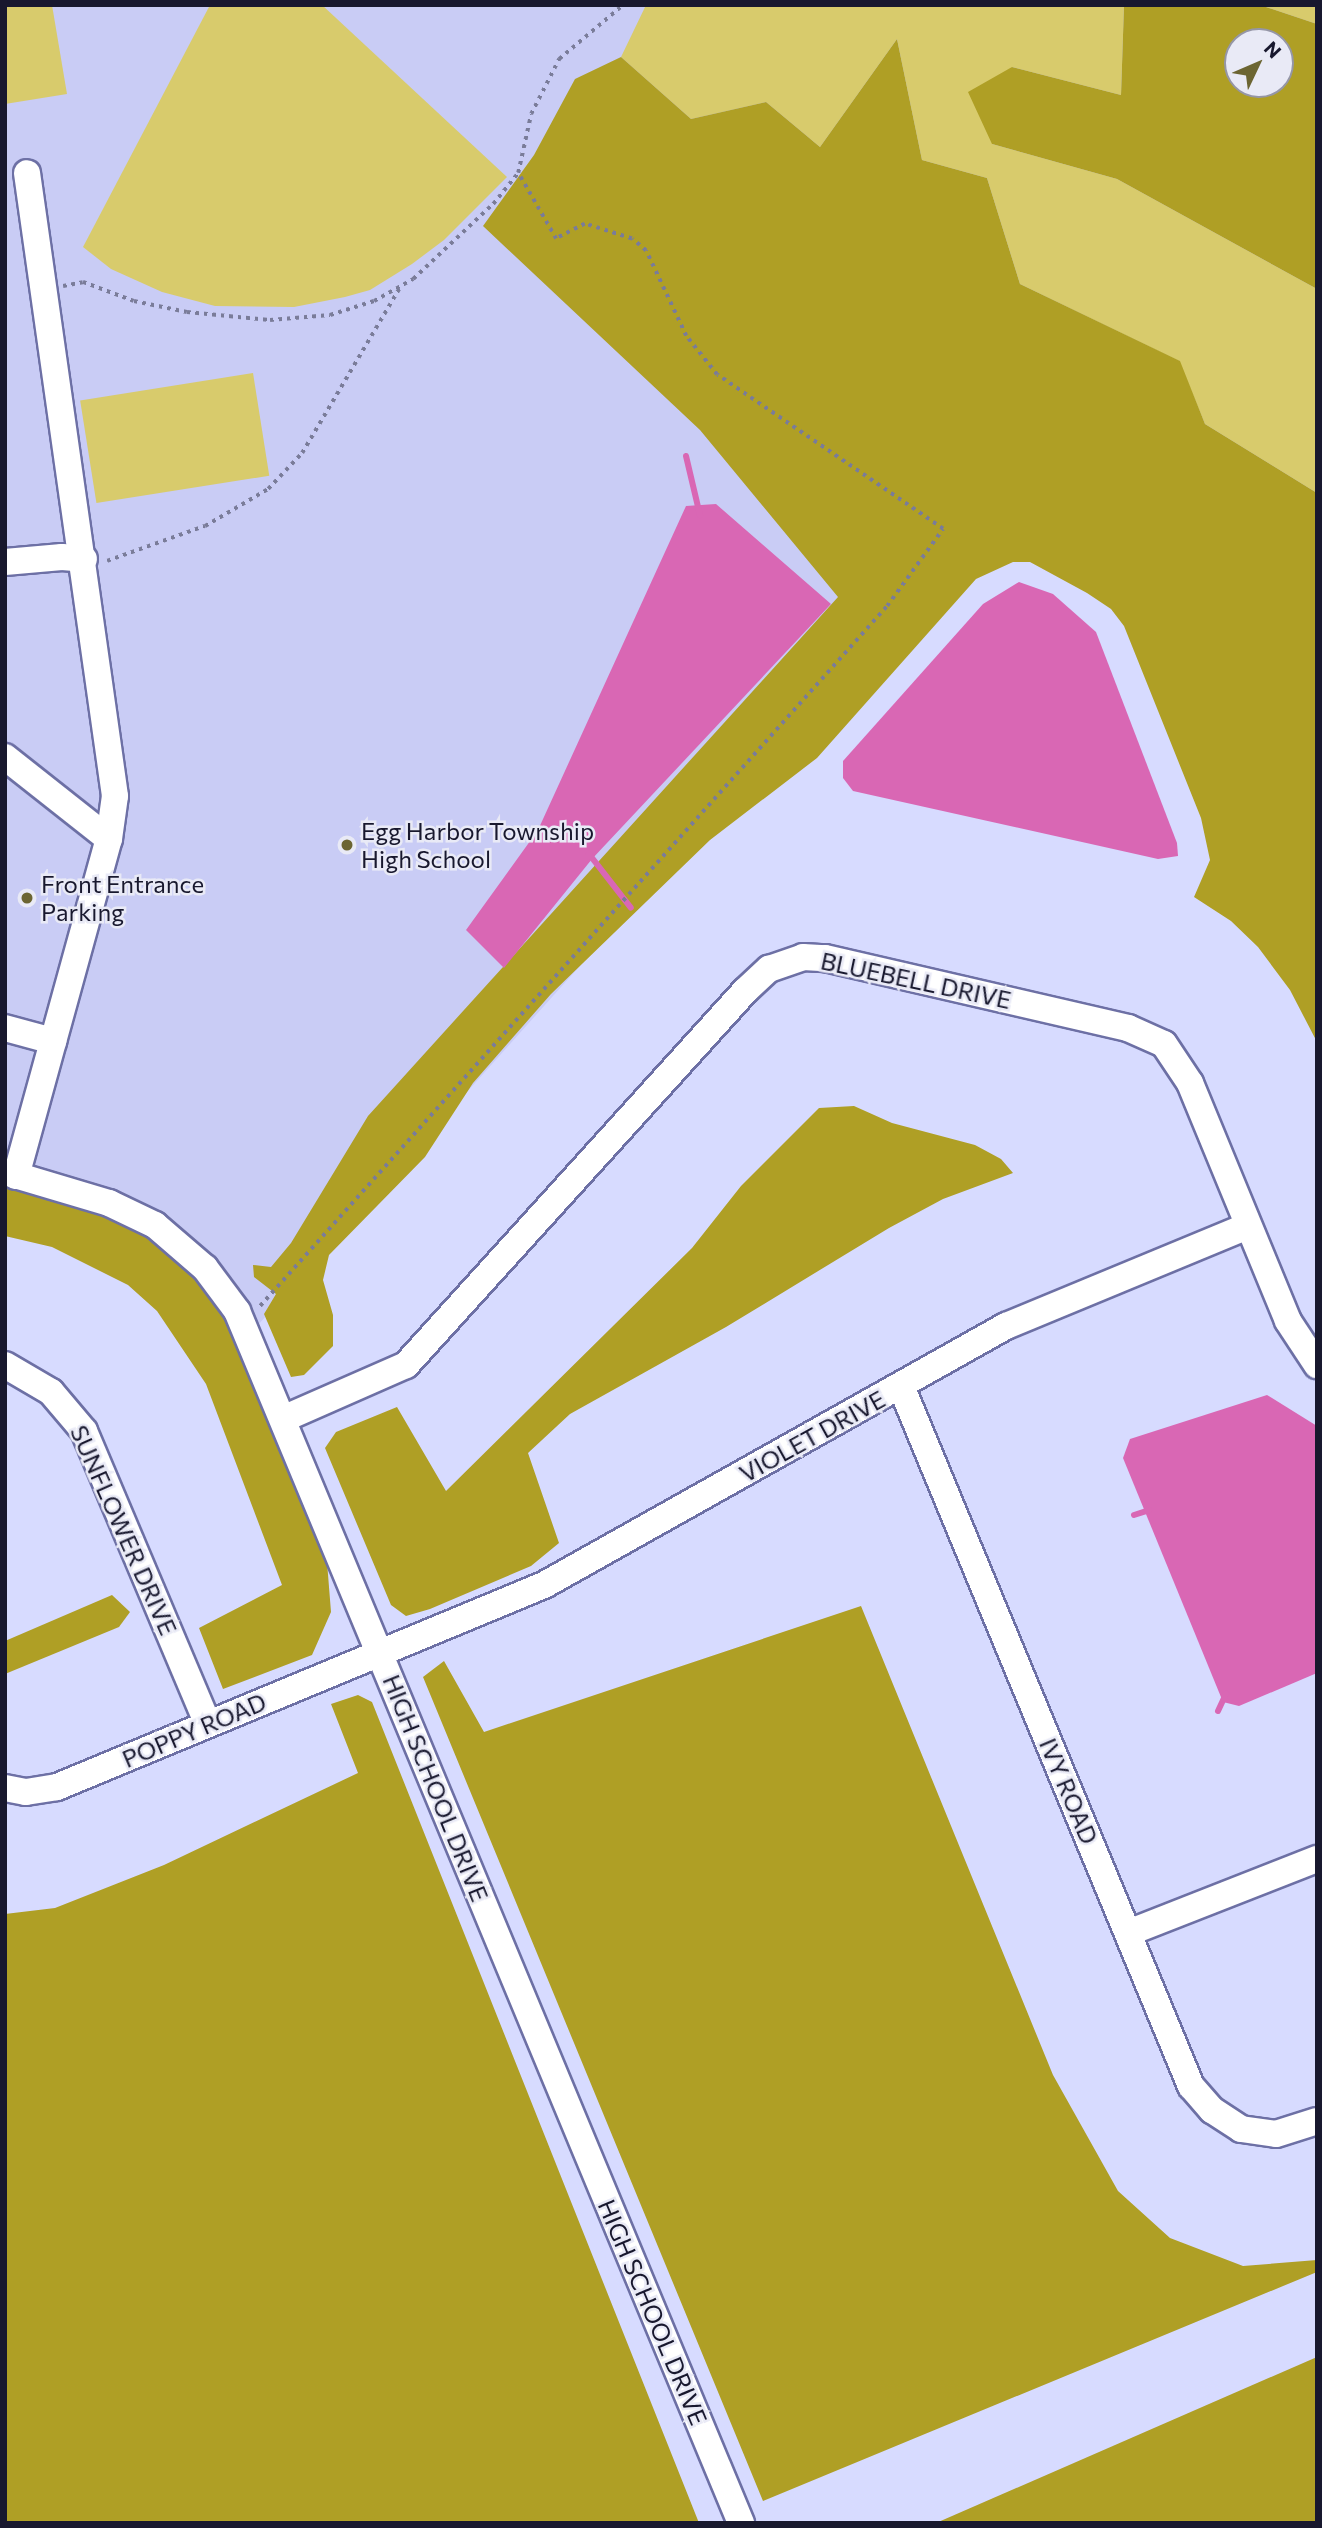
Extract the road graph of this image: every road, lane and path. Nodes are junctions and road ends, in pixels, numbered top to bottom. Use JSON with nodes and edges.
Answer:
{"nodes":[{"id":1,"x":623,"y":5,"type":"edge"},
{"id":2,"x":27,"y":173,"type":"dead end"},
{"id":3,"x":518,"y":173,"type":"junction"},
{"id":4,"x":401,"y":286,"type":"junction"},
{"id":5,"x":47,"y":289,"type":"junction"},
{"id":6,"x":84,"y":559,"type":"junction"},
{"id":7,"x":5,"y":562,"type":"edge"},
{"id":8,"x":5,"y":757,"type":"edge"},
{"id":9,"x":109,"y":839,"type":"junction"},
{"id":10,"x":5,"y":1028,"type":"edge"},
{"id":11,"x":53,"y":1041,"type":"junction"},
{"id":12,"x":11,"y":1174,"type":"edge"},
{"id":13,"x":1247,"y":1226,"type":"junction"},
{"id":14,"x":258,"y":1308,"type":"dead end"},
{"id":15,"x":5,"y":1365,"type":"edge"},
{"id":16,"x":1317,"y":1365,"type":"edge"},
{"id":17,"x":901,"y":1386,"type":"junction"},
{"id":18,"x":283,"y":1419,"type":"junction"},
{"id":19,"x":380,"y":1653,"type":"junction"},
{"id":20,"x":208,"y":1724,"type":"junction"},
{"id":21,"x":5,"y":1788,"type":"edge"},
{"id":22,"x":1317,"y":1859,"type":"edge"},
{"id":23,"x":1128,"y":1933,"type":"junction"},
{"id":24,"x":1317,"y":2121,"type":"edge"},
{"id":25,"x":741,"y":2523,"type":"edge"}],
"edges":[{"from":1,"to":3,"type":"path"},
{"from":2,"to":5,"type":"street"},
{"from":3,"to":4,"type":"path"},
{"from":3,"to":14,"type":"path"},
{"from":4,"to":5,"type":"path"},
{"from":4,"to":6,"type":"path"},
{"from":5,"to":6,"type":"street"},
{"from":6,"to":7,"type":"street"},
{"from":6,"to":9,"type":"street"},
{"from":8,"to":9,"type":"street"},
{"from":9,"to":11,"type":"street"},
{"from":10,"to":11,"type":"street"},
{"from":11,"to":12,"type":"street"},
{"from":12,"to":18,"type":"street","name":"HIGH SCHOOL DRIVE"},
{"from":13,"to":16,"type":"street","name":"BLUEBELL DRIVE"},
{"from":13,"to":17,"type":"street","name":"VIOLET DRIVE"},
{"from":13,"to":18,"type":"street","name":"BLUEBELL DRIVE"},
{"from":15,"to":20,"type":"street","name":"SUNFLOWER DRIVE"},
{"from":17,"to":19,"type":"street","name":"VIOLET DRIVE"},
{"from":17,"to":23,"type":"street","name":"IVY ROAD"},
{"from":18,"to":19,"type":"street","name":"HIGH SCHOOL DRIVE"},
{"from":19,"to":20,"type":"street","name":"POPPY ROAD"},
{"from":19,"to":25,"type":"street","name":"HIGH SCHOOL DRIVE"},
{"from":20,"to":21,"type":"street","name":"POPPY ROAD"},
{"from":22,"to":23,"type":"street"},
{"from":23,"to":24,"type":"street","name":"IVY ROAD"}]}
